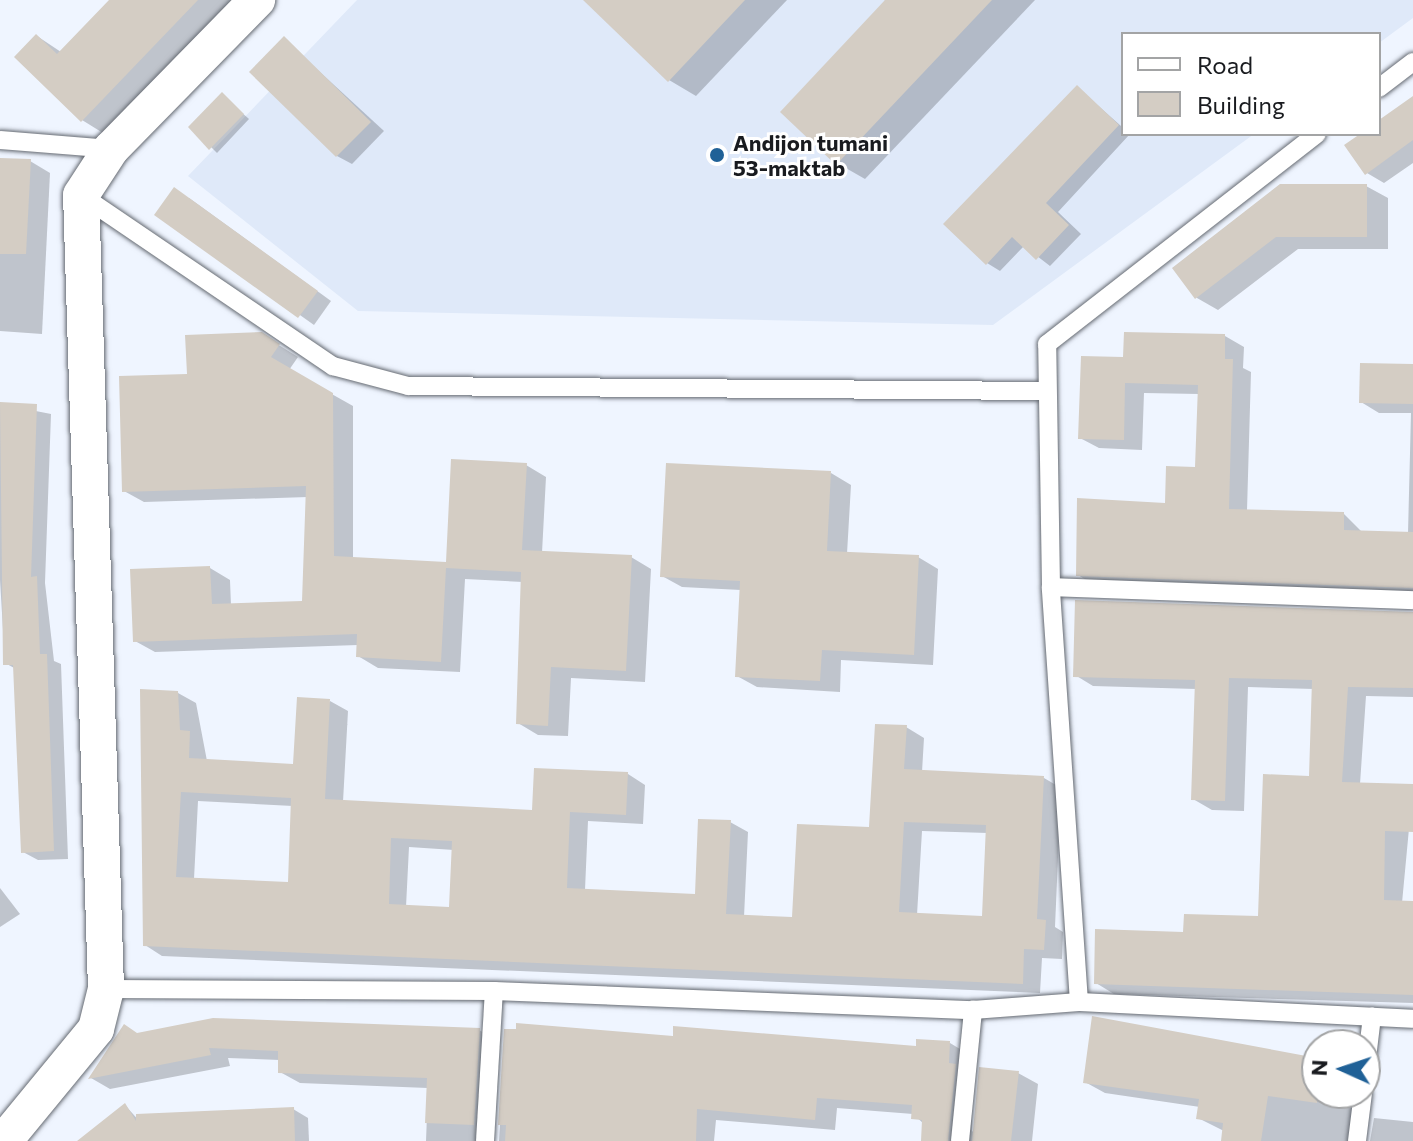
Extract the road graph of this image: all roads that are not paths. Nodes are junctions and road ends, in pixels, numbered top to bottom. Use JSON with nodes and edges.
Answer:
{"nodes":[{"id":1,"x":257,"y":0,"type":"edge"},
{"id":2,"x":1413,"y":62,"type":"edge"},
{"id":3,"x":1381,"y":86,"type":"edge"},
{"id":4,"x":1314,"y":136,"type":"edge"},
{"id":5,"x":0,"y":140,"type":"edge"},
{"id":6,"x":111,"y":149,"type":"junction"},
{"id":7,"x":81,"y":195,"type":"junction"},
{"id":8,"x":1046,"y":391,"type":"junction"},
{"id":9,"x":1051,"y":587,"type":"junction"},
{"id":10,"x":1413,"y":600,"type":"edge"},
{"id":11,"x":106,"y":989,"type":"junction"},
{"id":12,"x":494,"y":991,"type":"junction"},
{"id":13,"x":1079,"y":1002,"type":"junction"},
{"id":14,"x":973,"y":1010,"type":"junction"},
{"id":15,"x":1372,"y":1016,"type":"junction"},
{"id":16,"x":1413,"y":1019,"type":"edge"},
{"id":17,"x":1370,"y":1029,"type":"edge"},
{"id":18,"x":1361,"y":1109,"type":"edge"},
{"id":19,"x":4,"y":1141,"type":"edge"},
{"id":20,"x":485,"y":1141,"type":"edge"},
{"id":21,"x":960,"y":1141,"type":"edge"},
{"id":22,"x":1357,"y":1141,"type":"edge"}],
"edges":[{"from":1,"to":6,"type":"street"},
{"from":2,"to":3,"type":"lane"},
{"from":4,"to":8,"type":"lane"},
{"from":5,"to":6,"type":"lane"},
{"from":6,"to":7,"type":"street"},
{"from":7,"to":8,"type":"lane"},
{"from":7,"to":11,"type":"street"},
{"from":8,"to":9,"type":"lane"},
{"from":9,"to":10,"type":"lane"},
{"from":9,"to":13,"type":"lane"},
{"from":11,"to":12,"type":"lane"},
{"from":11,"to":19,"type":"street"},
{"from":12,"to":14,"type":"lane"},
{"from":12,"to":20,"type":"lane"},
{"from":13,"to":14,"type":"lane"},
{"from":13,"to":15,"type":"lane"},
{"from":14,"to":21,"type":"lane"},
{"from":15,"to":16,"type":"lane"},
{"from":15,"to":17,"type":"lane"},
{"from":18,"to":22,"type":"lane"}]}
